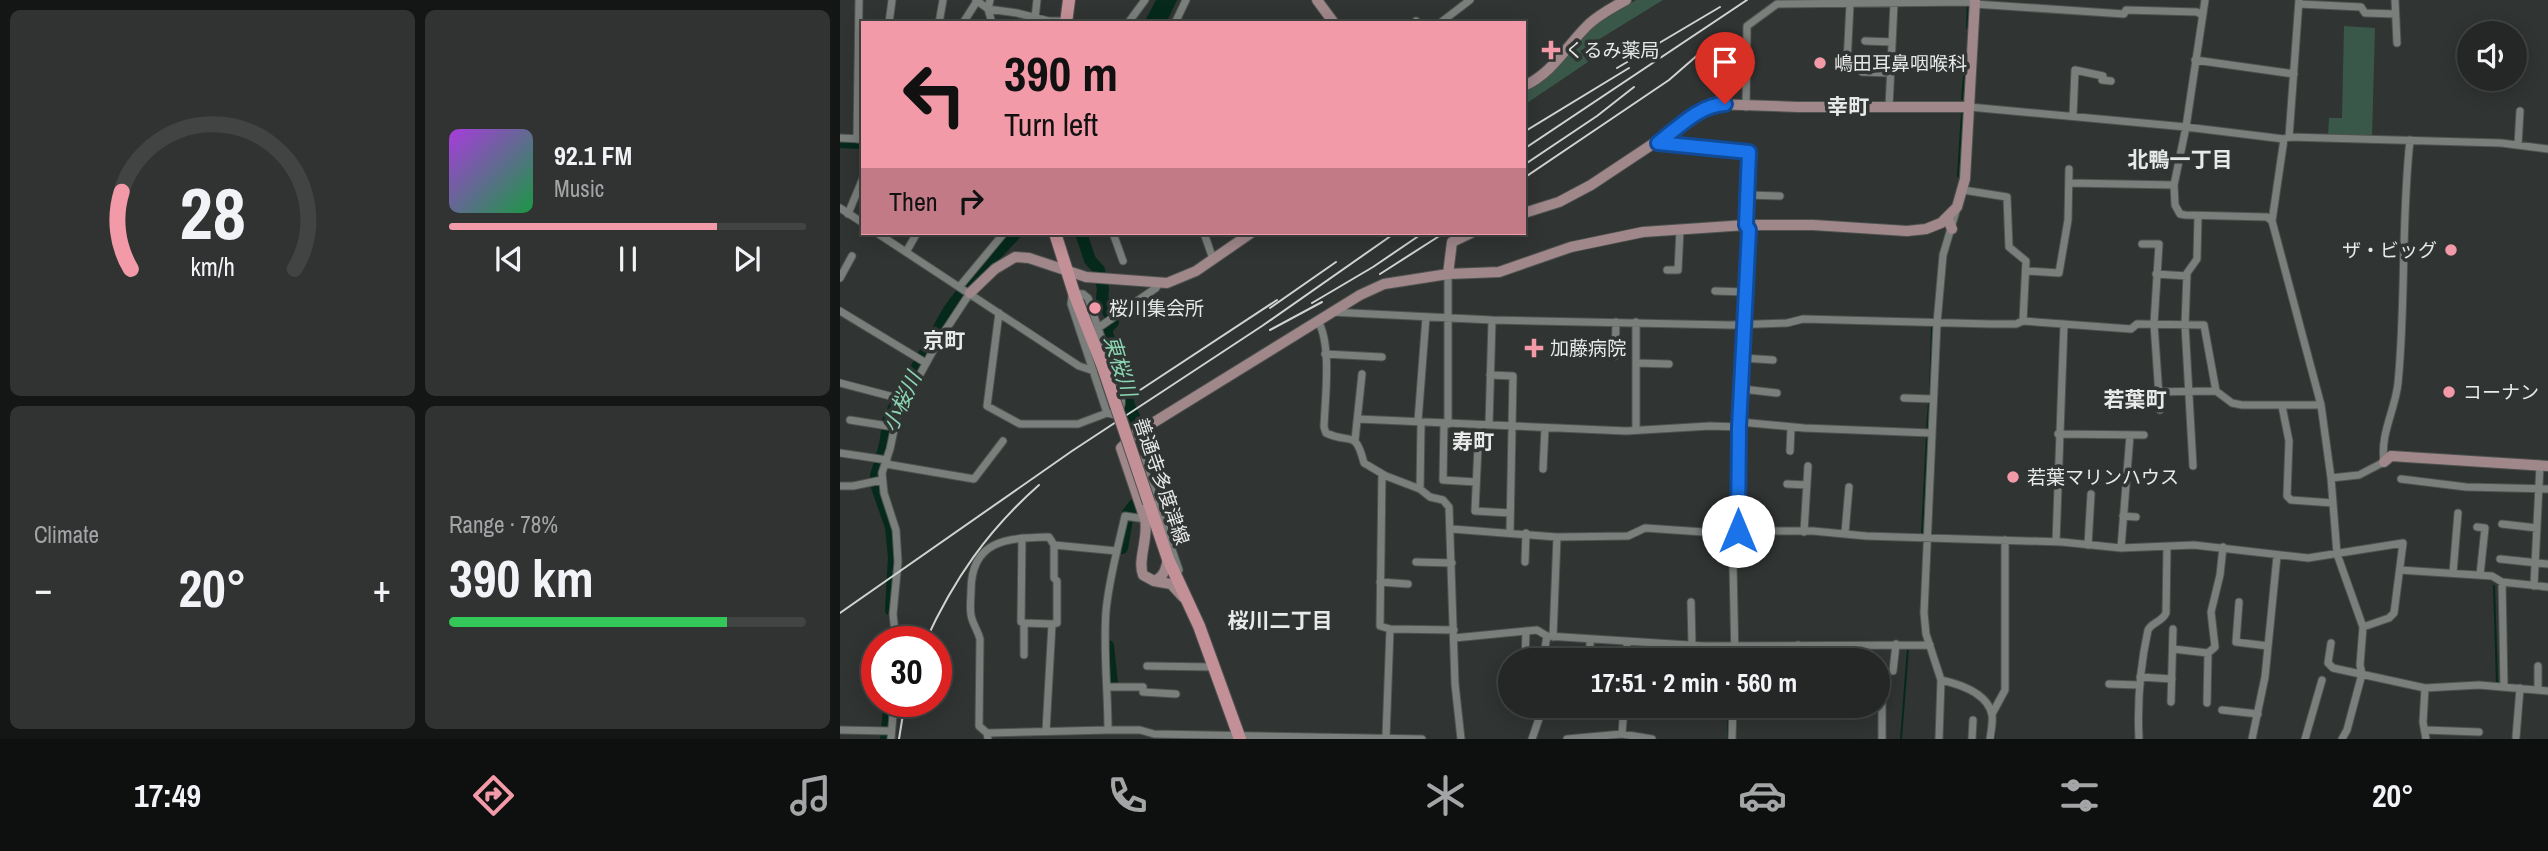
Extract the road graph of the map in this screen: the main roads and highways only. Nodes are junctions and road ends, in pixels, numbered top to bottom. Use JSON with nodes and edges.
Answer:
{"nodes":[{"id":1,"x":1069,"y":0,"type":"edge"},
{"id":2,"x":1066,"y":21,"type":"edge"},
{"id":3,"x":1056,"y":235,"type":"edge"},
{"id":4,"x":1239,"y":737,"type":"edge"}],
"edges":[{"from":1,"to":2,"type":"main road"},
{"from":3,"to":4,"type":"main road","name":"善通寺多度津線","bridge":true}]}
